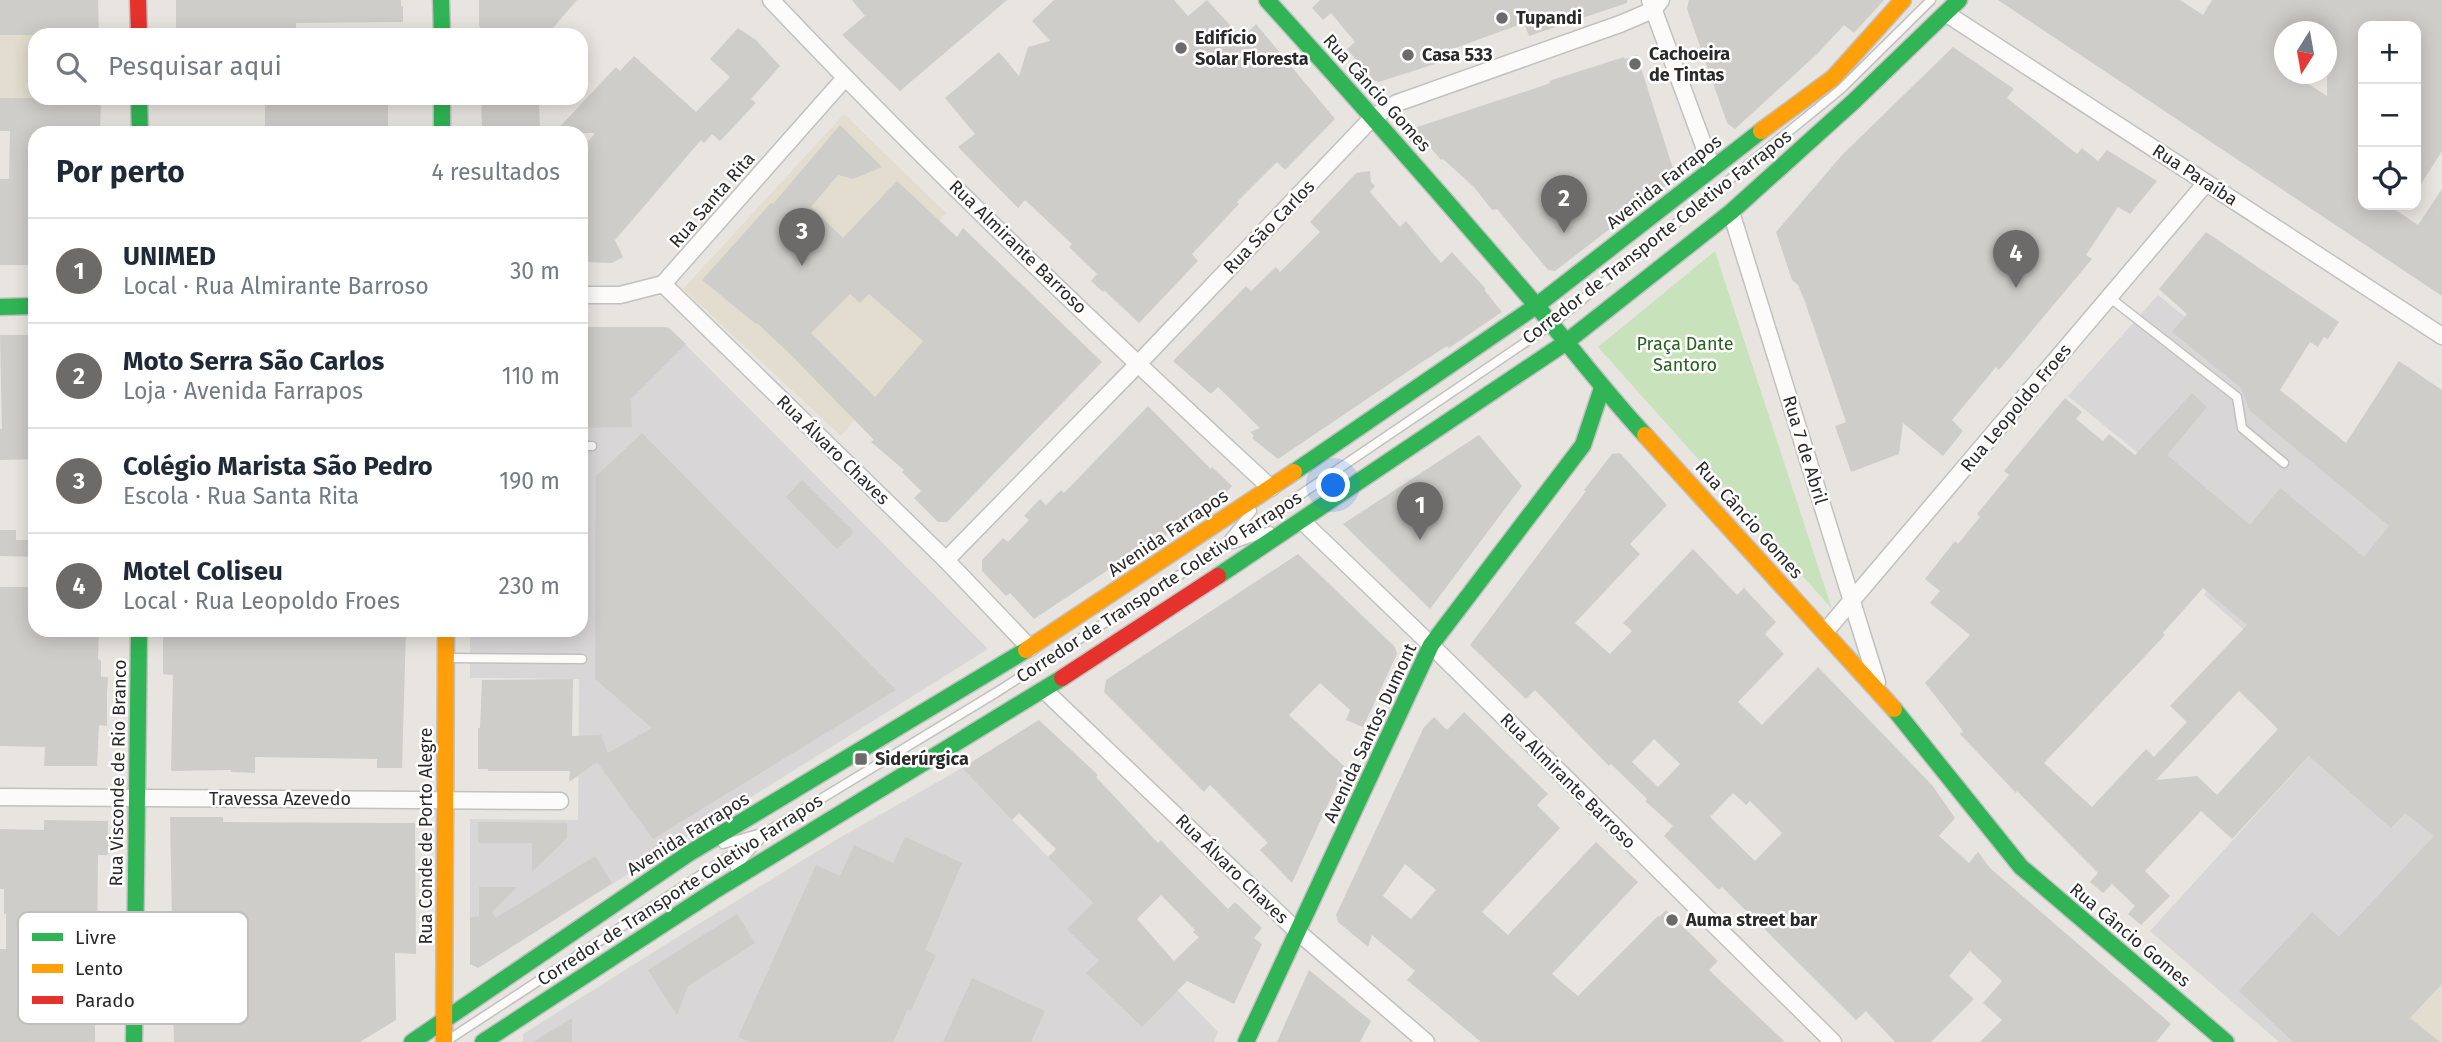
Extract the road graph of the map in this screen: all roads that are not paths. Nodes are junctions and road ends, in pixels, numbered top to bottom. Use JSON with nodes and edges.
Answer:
{"nodes":[{"id":1,"x":138,"y":0,"type":"edge"},
{"id":2,"x":442,"y":0,"type":"edge"},
{"id":3,"x":771,"y":0,"type":"edge"},
{"id":4,"x":1267,"y":0,"type":"edge"},
{"id":5,"x":1903,"y":0,"type":"edge"},
{"id":6,"x":1931,"y":0,"type":"edge"},
{"id":7,"x":1959,"y":0,"type":"edge"},
{"id":8,"x":1655,"y":3,"type":"edge"},
{"id":9,"x":1947,"y":14,"type":"junction"},
{"id":10,"x":139,"y":28,"type":"edge"},
{"id":11,"x":442,"y":28,"type":"edge"},
{"id":12,"x":845,"y":78,"type":"junction"},
{"id":13,"x":139,"y":105,"type":"edge"},
{"id":14,"x":442,"y":105,"type":"edge"},
{"id":15,"x":1373,"y":117,"type":"junction"},
{"id":16,"x":140,"y":126,"type":"edge"},
{"id":17,"x":442,"y":126,"type":"edge"},
{"id":18,"x":1712,"y":168,"type":"junction"},
{"id":19,"x":2206,"y":183,"type":"junction"},
{"id":20,"x":1731,"y":212,"type":"junction"},
{"id":21,"x":663,"y":284,"type":"junction"},
{"id":22,"x":588,"y":295,"type":"edge"},
{"id":23,"x":2109,"y":297,"type":"junction"},
{"id":24,"x":28,"y":306,"type":"edge"},
{"id":25,"x":1536,"y":306,"type":"junction"},
{"id":26,"x":0,"y":307,"type":"edge"},
{"id":27,"x":1550,"y":325,"type":"junction"},
{"id":28,"x":2442,"y":337,"type":"edge"},
{"id":29,"x":1564,"y":343,"type":"junction"},
{"id":30,"x":1138,"y":365,"type":"junction"},
{"id":31,"x":1602,"y":388,"type":"junction"},
{"id":32,"x":588,"y":446,"type":"edge"},
{"id":33,"x":592,"y":446,"type":"dead end"},
{"id":34,"x":2284,"y":463,"type":"dead end"},
{"id":35,"x":1271,"y":488,"type":"junction"},
{"id":36,"x":1302,"y":521,"type":"junction"},
{"id":37,"x":1223,"y":547,"type":"junction"},
{"id":38,"x":946,"y":560,"type":"junction"},
{"id":39,"x":1853,"y":600,"type":"junction"},
{"id":40,"x":1825,"y":632,"type":"junction"},
{"id":41,"x":139,"y":637,"type":"edge"},
{"id":42,"x":446,"y":637,"type":"edge"},
{"id":43,"x":1431,"y":645,"type":"junction"},
{"id":44,"x":1030,"y":648,"type":"junction"},
{"id":45,"x":446,"y":658,"type":"junction"},
{"id":46,"x":582,"y":659,"type":"dead end"},
{"id":47,"x":1878,"y":688,"type":"junction"},
{"id":48,"x":1044,"y":690,"type":"junction"},
{"id":49,"x":0,"y":797,"type":"edge"},
{"id":50,"x":137,"y":798,"type":"junction"},
{"id":51,"x":446,"y":800,"type":"junction"},
{"id":52,"x":560,"y":802,"type":"dead end"},
{"id":53,"x":768,"y":831,"type":"junction"},
{"id":54,"x":688,"y":854,"type":"junction"},
{"id":55,"x":714,"y":891,"type":"junction"},
{"id":56,"x":136,"y":912,"type":"edge"},
{"id":57,"x":1298,"y":932,"type":"junction"},
{"id":58,"x":443,"y":1019,"type":"junction"},
{"id":59,"x":134,"y":1024,"type":"edge"},
{"id":60,"x":134,"y":1042,"type":"edge"},
{"id":61,"x":412,"y":1042,"type":"edge"},
{"id":62,"x":445,"y":1042,"type":"edge"},
{"id":63,"x":483,"y":1042,"type":"edge"},
{"id":64,"x":1246,"y":1042,"type":"edge"},
{"id":65,"x":1426,"y":1042,"type":"edge"},
{"id":66,"x":1833,"y":1042,"type":"edge"},
{"id":67,"x":2226,"y":1042,"type":"edge"}],
"edges":[{"from":1,"to":10,"type":"main road"},
{"from":2,"to":11,"type":"main road"},
{"from":3,"to":12,"type":"street","name":"Rua Almirante Barroso"},
{"from":4,"to":15,"type":"main road","name":"Rua Câncio Gomes"},
{"from":5,"to":18,"type":"main road","name":"Avenida Farrapos"},
{"from":6,"to":27,"type":"lane","name":"Corredor de Transporte Coletivo Farrapos"},
{"from":7,"to":9,"type":"main road"},
{"from":8,"to":15,"type":"street","name":"Rua São Carlos"},
{"from":8,"to":18,"type":"street"},
{"from":9,"to":19,"type":"street","name":"Rua Paraíba"},
{"from":9,"to":20,"type":"main road"},
{"from":12,"to":21,"type":"street","name":"Rua Santa Rita"},
{"from":12,"to":30,"type":"street","name":"Rua Almirante Barroso"},
{"from":13,"to":16,"type":"main road"},
{"from":14,"to":17,"type":"main road"},
{"from":15,"to":25,"type":"main road","name":"Rua Câncio Gomes"},
{"from":15,"to":30,"type":"street","name":"Rua São Carlos"},
{"from":18,"to":25,"type":"main road","name":"Avenida Farrapos"},
{"from":19,"to":23,"type":"street","name":"Rua Leopoldo Froes"},
{"from":19,"to":28,"type":"street","name":"Rua Paraíba"},
{"from":20,"to":29,"type":"main road"},
{"from":20,"to":39,"type":"street","name":"Rua 7 de Abril"},
{"from":21,"to":22,"type":"street"},
{"from":21,"to":38,"type":"street","name":"Rua Álvaro Chaves"},
{"from":23,"to":34,"type":"lane"},
{"from":23,"to":39,"type":"street","name":"Rua Leopoldo Froes"},
{"from":24,"to":26,"type":"main road"},
{"from":25,"to":27,"type":"main road","name":"Rua Câncio Gomes"},
{"from":25,"to":35,"type":"main road","name":"Avenida Farrapos"},
{"from":27,"to":29,"type":"main road","name":"Rua Câncio Gomes"},
{"from":27,"to":37,"type":"lane","name":"Corredor de Transporte Coletivo Farrapos"},
{"from":29,"to":31,"type":"main road","name":"Rua Câncio Gomes"},
{"from":29,"to":36,"type":"main road"},
{"from":30,"to":35,"type":"street","name":"Rua Almirante Barroso"},
{"from":30,"to":38,"type":"street","name":"Rua São Carlos"},
{"from":31,"to":40,"type":"main road","name":"Rua Câncio Gomes"},
{"from":31,"to":43,"type":"main road","name":"Avenida Santos Dumont"},
{"from":32,"to":33,"type":"lane"},
{"from":35,"to":37,"type":"lane"},
{"from":35,"to":44,"type":"main road","name":"Avenida Farrapos"},
{"from":36,"to":37,"type":"lane"},
{"from":36,"to":43,"type":"street","name":"Rua Almirante Barroso"},
{"from":36,"to":48,"type":"main road"},
{"from":37,"to":53,"type":"lane","name":"Corredor de Transporte Coletivo Farrapos"},
{"from":38,"to":44,"type":"street","name":"Rua Álvaro Chaves"},
{"from":39,"to":40,"type":"street","name":"Rua Leopoldo Froes"},
{"from":39,"to":47,"type":"street","name":"Rua 7 de Abril"},
{"from":40,"to":47,"type":"main road","name":"Rua Câncio Gomes"},
{"from":41,"to":50,"type":"main road","name":"Rua Visconde de Rio Branco"},
{"from":42,"to":45,"type":"main road","name":"Rua Conde de Porto Alegre"},
{"from":43,"to":57,"type":"main road","name":"Avenida Santos Dumont"},
{"from":43,"to":66,"type":"street","name":"Rua Almirante Barroso"},
{"from":44,"to":54,"type":"main road","name":"Avenida Farrapos"},
{"from":45,"to":46,"type":"lane"},
{"from":45,"to":51,"type":"main road","name":"Rua Conde de Porto Alegre"},
{"from":47,"to":67,"type":"main road","name":"Rua Câncio Gomes"},
{"from":48,"to":55,"type":"main road"},
{"from":48,"to":57,"type":"street","name":"Rua Álvaro Chaves"},
{"from":49,"to":50,"type":"street","name":"Travessa Azevedo"},
{"from":50,"to":51,"type":"street","name":"Travessa Azevedo"},
{"from":50,"to":56,"type":"main road","name":"Rua Visconde de Rio Branco"},
{"from":51,"to":52,"type":"street","name":"Travessa Azevedo"},
{"from":51,"to":58,"type":"main road","name":"Rua Conde de Porto Alegre"},
{"from":53,"to":54,"type":"lane"},
{"from":53,"to":55,"type":"lane"},
{"from":53,"to":62,"type":"lane","name":"Corredor de Transporte Coletivo Farrapos"},
{"from":54,"to":58,"type":"main road","name":"Avenida Farrapos"},
{"from":55,"to":63,"type":"main road"},
{"from":57,"to":64,"type":"main road","name":"Avenida Santos Dumont"},
{"from":57,"to":65,"type":"street","name":"Rua Álvaro Chaves"},
{"from":58,"to":61,"type":"main road","name":"Avenida Farrapos"},
{"from":58,"to":62,"type":"main road","name":"Rua Conde de Porto Alegre"},
{"from":59,"to":60,"type":"main road","name":"Rua Visconde de Rio Branco"}]}
